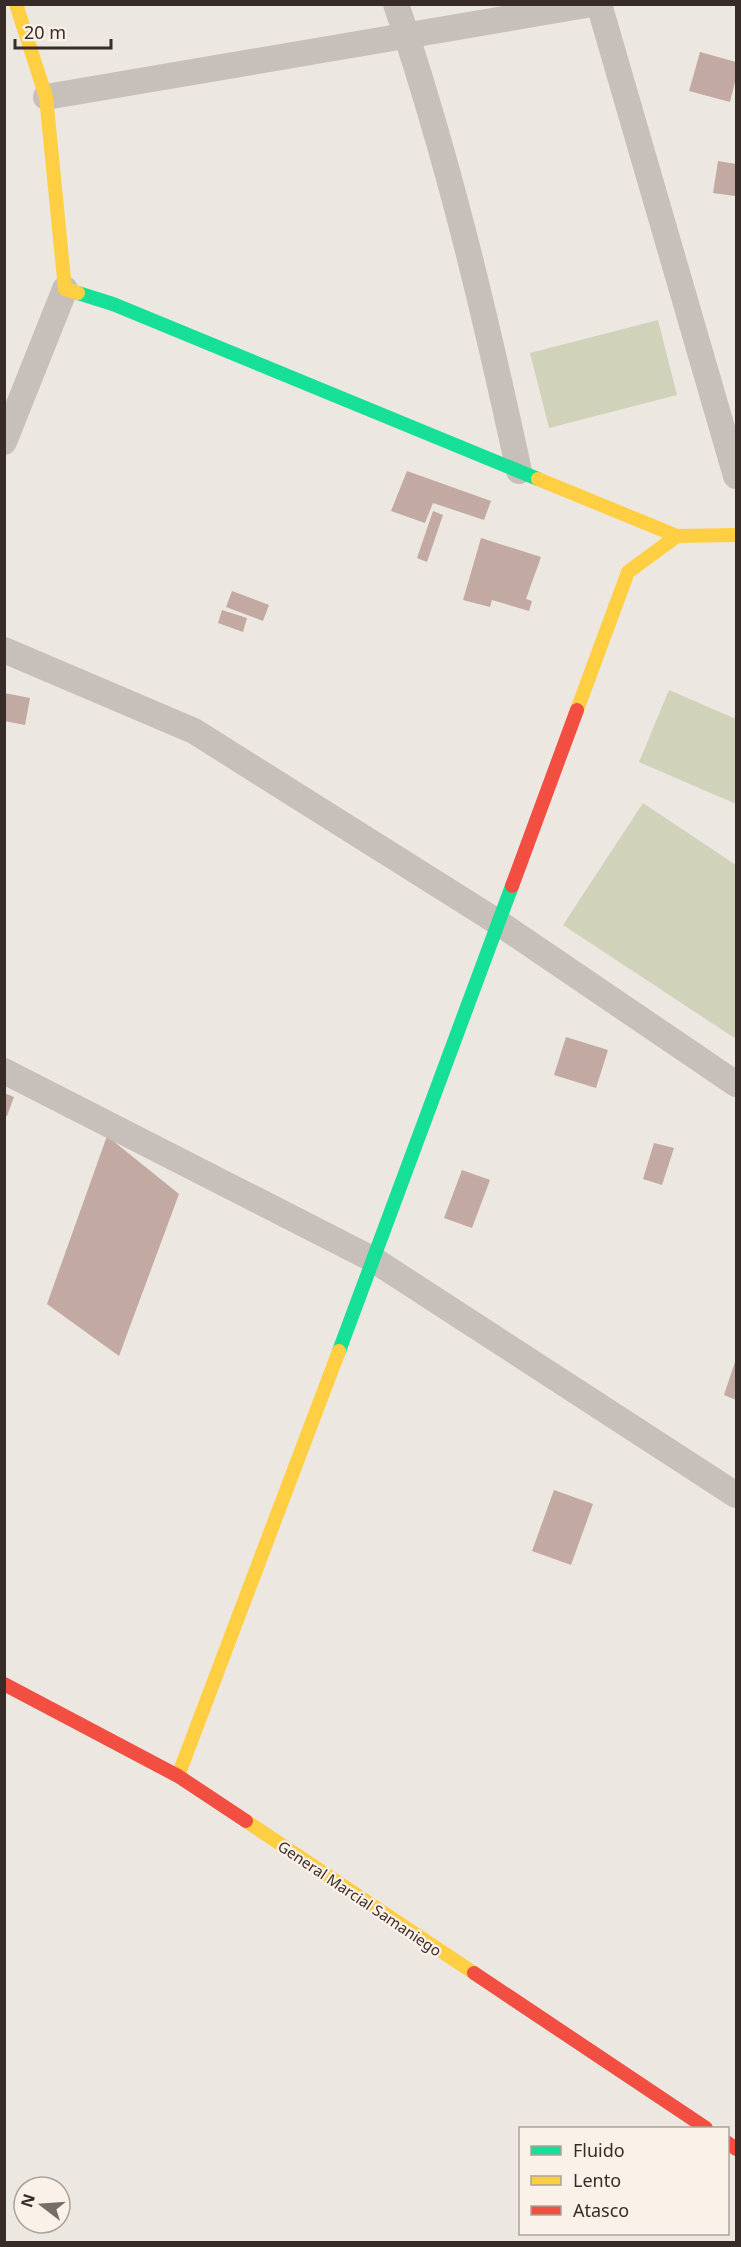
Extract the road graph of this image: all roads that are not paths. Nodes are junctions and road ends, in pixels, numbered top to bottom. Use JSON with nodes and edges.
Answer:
{"nodes":[{"id":1,"x":16,"y":4,"type":"edge"},
{"id":2,"x":396,"y":4,"type":"edge"},
{"id":3,"x":592,"y":4,"type":"edge"},
{"id":4,"x":599,"y":4,"type":"edge"},
{"id":5,"x":407,"y":36,"type":"junction"},
{"id":6,"x":46,"y":97,"type":"junction"},
{"id":7,"x":65,"y":289,"type":"junction"},
{"id":8,"x":4,"y":442,"type":"edge"},
{"id":9,"x":519,"y":471,"type":"junction"},
{"id":10,"x":736,"y":476,"type":"edge"},
{"id":11,"x":736,"y":535,"type":"edge"},
{"id":12,"x":677,"y":536,"type":"junction"},
{"id":13,"x":4,"y":650,"type":"edge"},
{"id":14,"x":499,"y":923,"type":"junction"},
{"id":15,"x":4,"y":1071,"type":"edge"},
{"id":16,"x":736,"y":1084,"type":"edge"},
{"id":17,"x":374,"y":1260,"type":"junction"},
{"id":18,"x":736,"y":1495,"type":"edge"},
{"id":19,"x":4,"y":1684,"type":"edge"},
{"id":20,"x":178,"y":1776,"type":"junction"},
{"id":21,"x":704,"y":2127,"type":"edge"}],
"edges":[{"from":1,"to":6,"type":"street"},
{"from":2,"to":5,"type":"street"},
{"from":3,"to":5,"type":"street"},
{"from":4,"to":10,"type":"street"},
{"from":5,"to":6,"type":"street"},
{"from":5,"to":9,"type":"street"},
{"from":6,"to":7,"type":"street"},
{"from":7,"to":8,"type":"street"},
{"from":7,"to":9,"type":"street"},
{"from":9,"to":12,"type":"street"},
{"from":11,"to":12,"type":"street"},
{"from":12,"to":14,"type":"street"},
{"from":13,"to":14,"type":"street"},
{"from":14,"to":16,"type":"street"},
{"from":14,"to":17,"type":"street"},
{"from":15,"to":17,"type":"street"},
{"from":17,"to":18,"type":"street"},
{"from":17,"to":20,"type":"street"},
{"from":19,"to":20,"type":"street","name":"General Marcial Samaniego"},
{"from":20,"to":21,"type":"street","name":"General Marcial Samaniego"}]}
